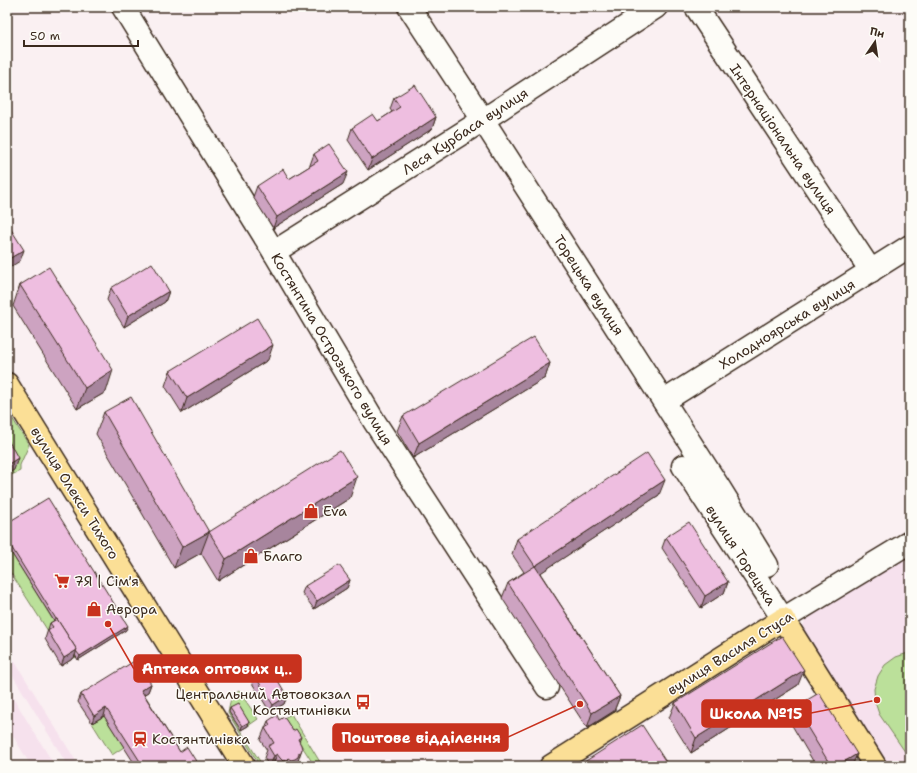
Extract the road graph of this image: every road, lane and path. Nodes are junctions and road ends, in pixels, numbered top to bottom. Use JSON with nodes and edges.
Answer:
{"nodes":[{"id":1,"x":123,"y":7,"type":"edge"},
{"id":2,"x":409,"y":7,"type":"edge"},
{"id":3,"x":656,"y":7,"type":"edge"},
{"id":4,"x":696,"y":7,"type":"edge"},
{"id":5,"x":483,"y":120,"type":"junction"},
{"id":6,"x":910,"y":246,"type":"edge"},
{"id":7,"x":274,"y":252,"type":"junction"},
{"id":8,"x":871,"y":271,"type":"junction"},
{"id":9,"x":7,"y":384,"type":"edge"},
{"id":10,"x":664,"y":401,"type":"junction"},
{"id":11,"x":683,"y":466,"type":"dead end"},
{"id":12,"x":910,"y":542,"type":"edge"},
{"id":13,"x":767,"y":565,"type":"dead end"},
{"id":14,"x":783,"y":619,"type":"junction"},
{"id":15,"x":547,"y":687,"type":"dead end"},
{"id":16,"x":244,"y":766,"type":"edge"},
{"id":17,"x":551,"y":766,"type":"edge"},
{"id":18,"x":875,"y":766,"type":"edge"}],
"edges":[{"from":1,"to":7,"type":"street","name":"Костянтина Острозького вулиця"},
{"from":2,"to":5,"type":"street","name":"Торецька вулиця"},
{"from":3,"to":5,"type":"street","name":"Леся Курбаса вулиця"},
{"from":4,"to":8,"type":"street","name":"Інтернаціональна вулиця"},
{"from":5,"to":7,"type":"street","name":"Леся Курбаса вулиця"},
{"from":5,"to":10,"type":"street","name":"Торецька вулиця"},
{"from":6,"to":8,"type":"street","name":"Холодноярська вулиця"},
{"from":7,"to":15,"type":"street","name":"Костянтина Острозького вулиця"},
{"from":8,"to":10,"type":"street","name":"Холодноярська вулиця"},
{"from":9,"to":16,"type":"main road","name":"вулиця Олекси Тихого"},
{"from":10,"to":13,"type":"street","name":"Торецька вулиця"},
{"from":11,"to":14,"type":"street","name":"вулиця Торецька"},
{"from":12,"to":14,"type":"street","name":"вулиця Василя Стуса"},
{"from":14,"to":17,"type":"main road","name":"вулиця Василя Стуса"},
{"from":14,"to":18,"type":"main road","name":"вулиця Торецька"}]}
